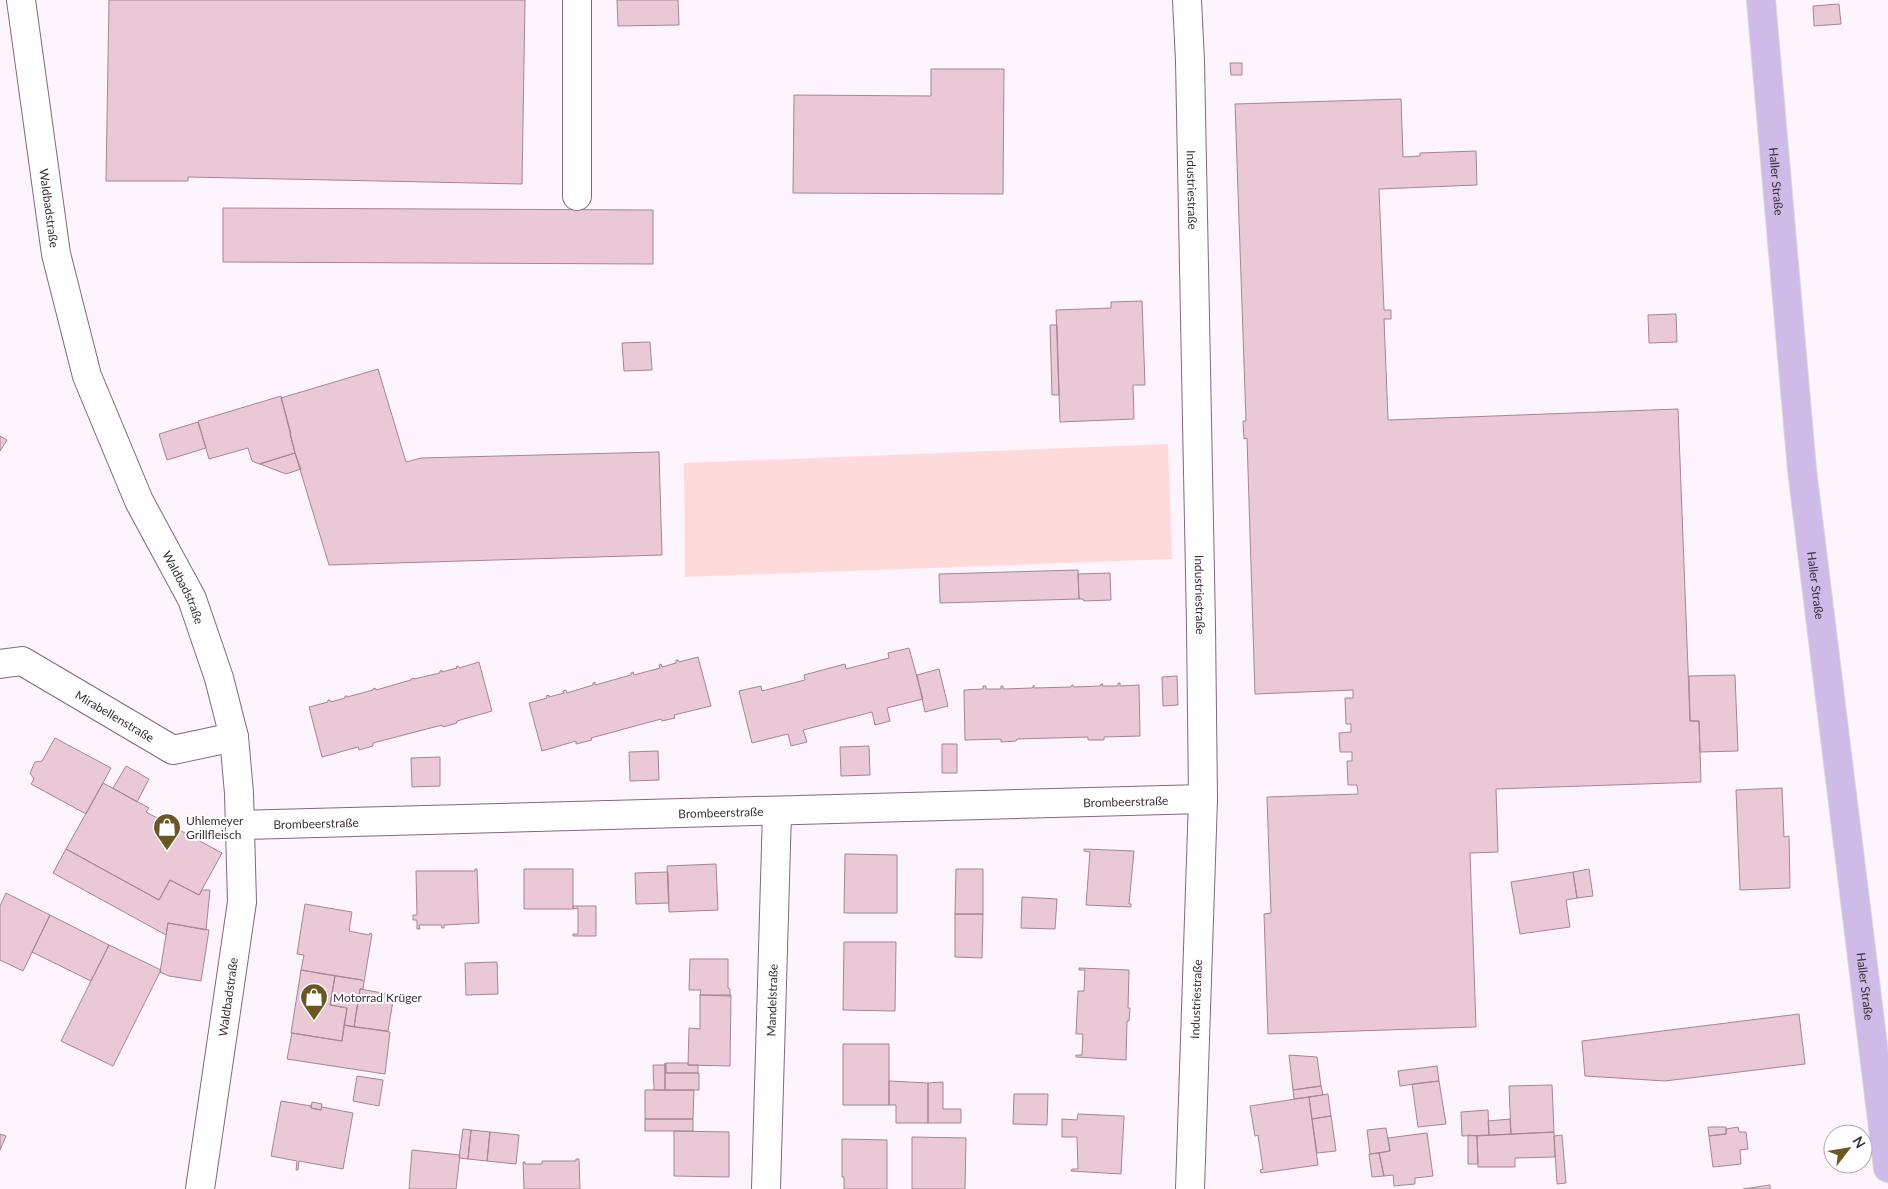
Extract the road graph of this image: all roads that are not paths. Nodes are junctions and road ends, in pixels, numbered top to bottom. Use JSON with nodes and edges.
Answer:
{"nodes":[{"id":1,"x":21,"y":0,"type":"edge"},
{"id":2,"x":577,"y":0,"type":"edge"},
{"id":3,"x":1187,"y":0,"type":"edge"},
{"id":4,"x":1761,"y":0,"type":"edge"},
{"id":5,"x":577,"y":196,"type":"dead end"},
{"id":6,"x":0,"y":664,"type":"edge"},
{"id":7,"x":234,"y":737,"type":"junction"},
{"id":8,"x":1203,"y":800,"type":"junction"},
{"id":9,"x":777,"y":812,"type":"junction"},
{"id":10,"x":240,"y":825,"type":"junction"},
{"id":11,"x":1884,"y":1099,"type":"edge"},
{"id":12,"x":1888,"y":1168,"type":"edge"},
{"id":13,"x":200,"y":1189,"type":"edge"},
{"id":14,"x":766,"y":1189,"type":"edge"},
{"id":15,"x":1190,"y":1189,"type":"edge"}],
"edges":[{"from":1,"to":7,"type":"street","name":"Waldbadstraße"},
{"from":2,"to":5,"type":"street"},
{"from":3,"to":8,"type":"street","name":"Industriestraße"},
{"from":4,"to":11,"type":"main road","name":"Haller Straße"},
{"from":6,"to":7,"type":"street","name":"Mirabellenstraße"},
{"from":7,"to":10,"type":"street","name":"Waldbadstraße"},
{"from":8,"to":9,"type":"street","name":"Brombeerstraße"},
{"from":8,"to":15,"type":"street","name":"Industriestraße"},
{"from":9,"to":10,"type":"street","name":"Brombeerstraße"},
{"from":9,"to":14,"type":"street","name":"Mandelstraße"},
{"from":10,"to":13,"type":"street","name":"Waldbadstraße"},
{"from":11,"to":12,"type":"main road","name":"Haller Straße"}]}
